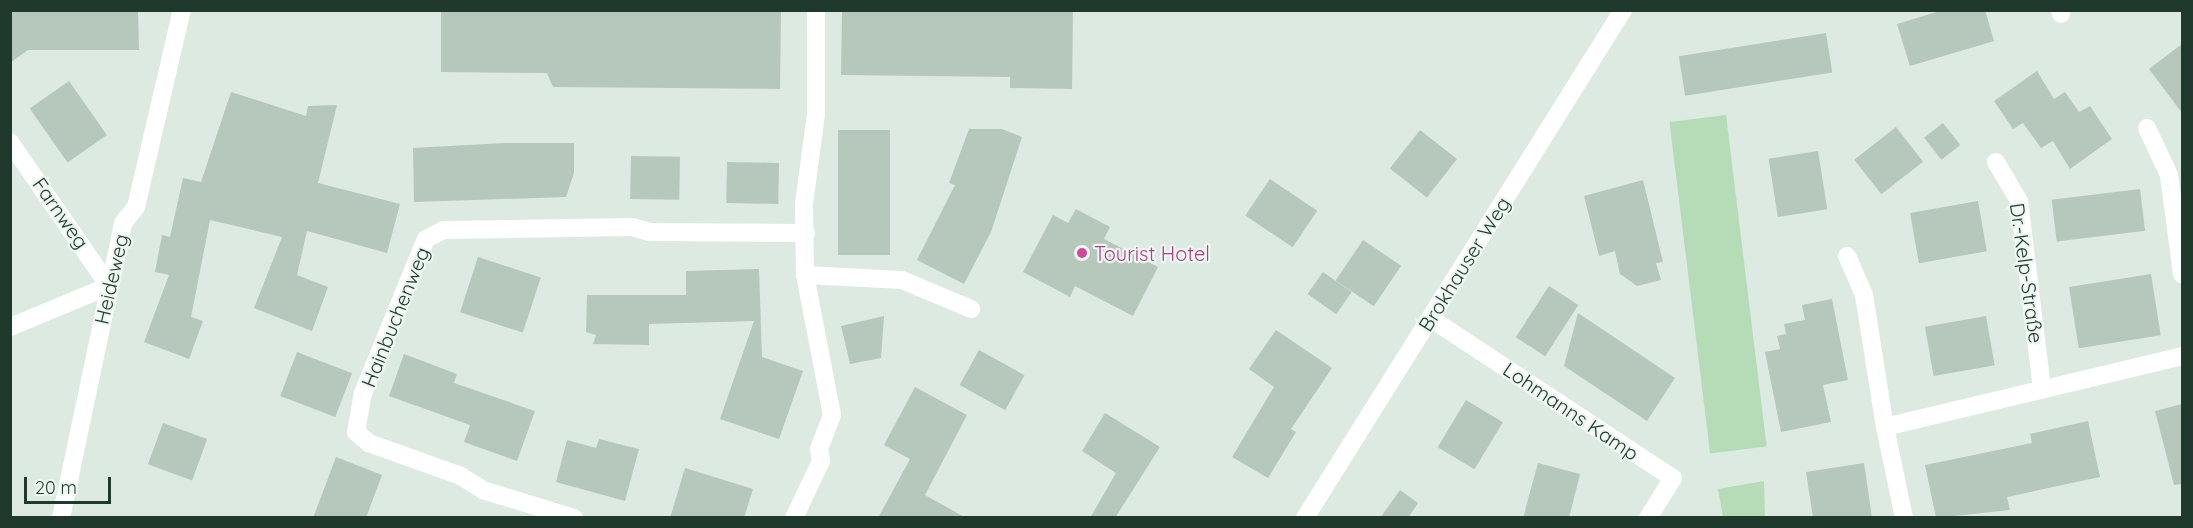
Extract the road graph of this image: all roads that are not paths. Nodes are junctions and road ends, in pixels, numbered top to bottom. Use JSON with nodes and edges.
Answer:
{"nodes":[{"id":1,"x":182,"y":10,"type":"edge"},
{"id":2,"x":816,"y":10,"type":"edge"},
{"id":3,"x":1623,"y":10,"type":"edge"},
{"id":4,"x":2146,"y":128,"type":"dead end"},
{"id":5,"x":10,"y":142,"type":"edge"},
{"id":6,"x":1996,"y":162,"type":"dead end"},
{"id":7,"x":806,"y":233,"type":"junction"},
{"id":8,"x":1847,"y":256,"type":"dead end"},
{"id":9,"x":2182,"y":274,"type":"edge"},
{"id":10,"x":805,"y":275,"type":"junction"},
{"id":11,"x":109,"y":286,"type":"junction"},
{"id":12,"x":971,"y":309,"type":"dead end"},
{"id":13,"x":1430,"y":318,"type":"junction"},
{"id":14,"x":10,"y":327,"type":"edge"},
{"id":15,"x":2182,"y":356,"type":"edge"},
{"id":16,"x":2042,"y":389,"type":"junction"},
{"id":17,"x":1885,"y":427,"type":"junction"},
{"id":18,"x":61,"y":518,"type":"edge"},
{"id":19,"x":574,"y":518,"type":"edge"},
{"id":20,"x":585,"y":518,"type":"edge"},
{"id":21,"x":592,"y":518,"type":"edge"},
{"id":22,"x":794,"y":518,"type":"edge"},
{"id":23,"x":1305,"y":518,"type":"edge"},
{"id":24,"x":1648,"y":518,"type":"edge"},
{"id":25,"x":1904,"y":518,"type":"edge"}],
"edges":[{"from":1,"to":11,"type":"street","name":"Heideweg"},
{"from":2,"to":7,"type":"street"},
{"from":3,"to":13,"type":"street","name":"Brokhauser Weg"},
{"from":4,"to":9,"type":"street"},
{"from":5,"to":11,"type":"street","name":"Farnweg"},
{"from":6,"to":16,"type":"street","name":"Dr.-Kelp-Straße"},
{"from":7,"to":10,"type":"street"},
{"from":7,"to":19,"type":"street","name":"Hainbuchenweg"},
{"from":8,"to":17,"type":"street"},
{"from":10,"to":12,"type":"street"},
{"from":10,"to":22,"type":"street"},
{"from":11,"to":14,"type":"street"},
{"from":11,"to":18,"type":"street","name":"Heideweg"},
{"from":13,"to":23,"type":"street","name":"Brokhauser Weg"},
{"from":13,"to":24,"type":"street","name":"Lohmanns Kamp"},
{"from":15,"to":16,"type":"street"},
{"from":16,"to":17,"type":"street"},
{"from":17,"to":25,"type":"street"},
{"from":20,"to":21,"type":"street"}]}
